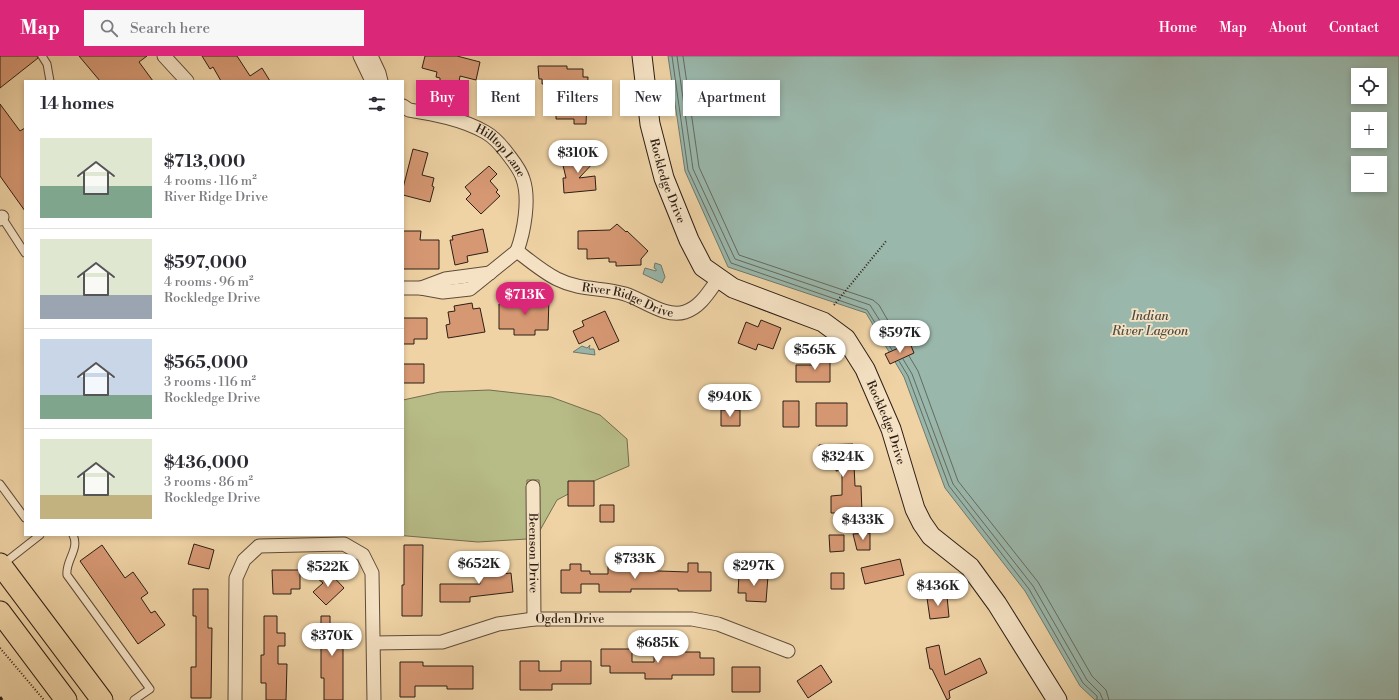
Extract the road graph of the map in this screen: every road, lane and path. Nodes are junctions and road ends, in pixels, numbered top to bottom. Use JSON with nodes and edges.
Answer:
{"nodes":[{"id":1,"x":42,"y":56,"type":"edge"},
{"id":2,"x":164,"y":56,"type":"edge"},
{"id":3,"x":360,"y":56,"type":"edge"},
{"id":4,"x":372,"y":56,"type":"edge"},
{"id":5,"x":642,"y":56,"type":"edge"},
{"id":6,"x":50,"y":80,"type":"edge"},
{"id":7,"x":185,"y":80,"type":"edge"},
{"id":8,"x":373,"y":80,"type":"edge"},
{"id":9,"x":381,"y":80,"type":"edge"},
{"id":10,"x":404,"y":107,"type":"edge"},
{"id":11,"x":1,"y":217,"type":"edge"},
{"id":12,"x":887,"y":240,"type":"dead end"},
{"id":13,"x":517,"y":251,"type":"junction"},
{"id":14,"x":24,"y":252,"type":"edge"},
{"id":15,"x":719,"y":278,"type":"junction"},
{"id":16,"x":404,"y":288,"type":"edge"},
{"id":17,"x":834,"y":305,"type":"dead end"},
{"id":18,"x":0,"y":484,"type":"edge"},
{"id":19,"x":533,"y":487,"type":"dead end"},
{"id":20,"x":24,"y":517,"type":"edge"},
{"id":21,"x":38,"y":536,"type":"edge"},
{"id":22,"x":73,"y":536,"type":"edge"},
{"id":23,"x":1,"y":564,"type":"edge"},
{"id":24,"x":0,"y":612,"type":"edge"},
{"id":25,"x":534,"y":619,"type":"junction"},
{"id":26,"x":374,"y":643,"type":"junction"},
{"id":27,"x":0,"y":648,"type":"edge"},
{"id":28,"x":788,"y":651,"type":"dead end"},
{"id":29,"x":44,"y":700,"type":"edge"},
{"id":30,"x":66,"y":700,"type":"edge"},
{"id":31,"x":102,"y":700,"type":"edge"},
{"id":32,"x":134,"y":700,"type":"edge"},
{"id":33,"x":235,"y":700,"type":"edge"},
{"id":34,"x":374,"y":700,"type":"edge"},
{"id":35,"x":1057,"y":700,"type":"edge"}],
"edges":[{"from":1,"to":6,"type":"lane"},
{"from":2,"to":7,"type":"street"},
{"from":3,"to":8,"type":"street"},
{"from":4,"to":9,"type":"street"},
{"from":5,"to":15,"type":"street","name":"Rockledge Drive"},
{"from":10,"to":13,"type":"street","name":"Hilltop Lane"},
{"from":11,"to":14,"type":"lane"},
{"from":12,"to":17,"type":"path"},
{"from":13,"to":15,"type":"street","name":"River Ridge Drive"},
{"from":13,"to":16,"type":"street"},
{"from":15,"to":35,"type":"street","name":"Rockledge Drive"},
{"from":18,"to":20,"type":"lane"},
{"from":19,"to":25,"type":"street","name":"Beenson Drive"},
{"from":21,"to":23,"type":"lane"},
{"from":22,"to":32,"type":"lane"},
{"from":23,"to":31,"type":"main road"},
{"from":24,"to":30,"type":"main road"},
{"from":25,"to":26,"type":"street","name":"Ogden Drive"},
{"from":25,"to":28,"type":"street","name":"Ogden Drive"},
{"from":26,"to":33,"type":"street"},
{"from":26,"to":34,"type":"street"},
{"from":27,"to":29,"type":"path"}]}
